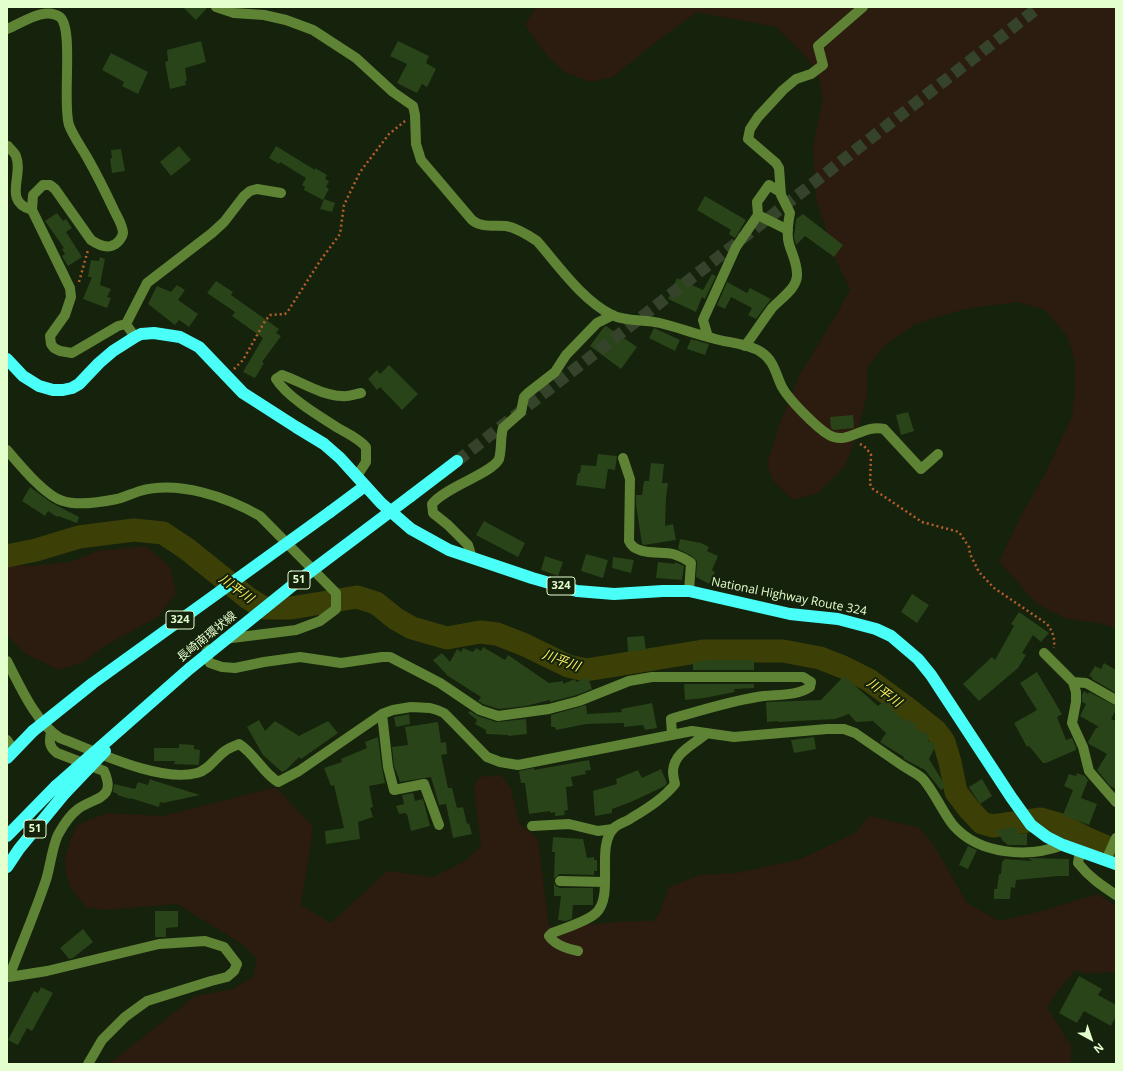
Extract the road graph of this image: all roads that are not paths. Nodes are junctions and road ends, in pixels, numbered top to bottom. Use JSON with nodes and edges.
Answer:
{"nodes":[{"id":1,"x":216,"y":7,"type":"edge"},
{"id":2,"x":862,"y":7,"type":"edge"},
{"id":3,"x":232,"y":10,"type":"edge"},
{"id":4,"x":7,"y":29,"type":"edge"},
{"id":5,"x":8,"y":146,"type":"dead end"},
{"id":6,"x":780,"y":192,"type":"junction"},
{"id":7,"x":281,"y":193,"type":"dead end"},
{"id":8,"x":32,"y":210,"type":"junction"},
{"id":9,"x":758,"y":215,"type":"junction"},
{"id":10,"x":788,"y":230,"type":"junction"},
{"id":11,"x":613,"y":315,"type":"junction"},
{"id":12,"x":126,"y":324,"type":"junction"},
{"id":13,"x":135,"y":337,"type":"junction"},
{"id":14,"x":708,"y":337,"type":"junction"},
{"id":15,"x":746,"y":346,"type":"junction"},
{"id":16,"x":7,"y":359,"type":"edge"},
{"id":17,"x":361,"y":393,"type":"dead end"},
{"id":18,"x":7,"y":450,"type":"edge"},
{"id":19,"x":938,"y":454,"type":"dead end"},
{"id":20,"x":623,"y":458,"type":"dead end"},
{"id":21,"x":457,"y":460,"type":"tunnel mouth"},
{"id":22,"x":361,"y":481,"type":"junction"},
{"id":23,"x":472,"y":558,"type":"junction"},
{"id":24,"x":689,"y":592,"type":"junction"},
{"id":25,"x":1044,"y":653,"type":"dead end"},
{"id":26,"x":7,"y":661,"type":"edge"},
{"id":27,"x":1073,"y":682,"type":"junction"},
{"id":28,"x":1116,"y":700,"type":"edge"},
{"id":29,"x":382,"y":714,"type":"junction"},
{"id":30,"x":51,"y":732,"type":"junction"},
{"id":31,"x":707,"y":733,"type":"junction"},
{"id":32,"x":672,"y":735,"type":"junction"},
{"id":33,"x":9,"y":750,"type":"edge"},
{"id":34,"x":61,"y":789,"type":"junction"},
{"id":35,"x":40,"y":801,"type":"junction"},
{"id":36,"x":1116,"y":802,"type":"edge"},
{"id":37,"x":439,"y":825,"type":"dead end"},
{"id":38,"x":532,"y":826,"type":"dead end"},
{"id":39,"x":613,"y":830,"type":"junction"},
{"id":40,"x":7,"y":832,"type":"edge"},
{"id":41,"x":7,"y":836,"type":"edge"},
{"id":42,"x":1116,"y":838,"type":"edge"},
{"id":43,"x":1063,"y":846,"type":"junction"},
{"id":44,"x":1080,"y":852,"type":"junction"},
{"id":45,"x":1111,"y":862,"type":"edge"},
{"id":46,"x":7,"y":867,"type":"edge"},
{"id":47,"x":560,"y":881,"type":"dead end"},
{"id":48,"x":604,"y":882,"type":"junction"},
{"id":49,"x":1116,"y":895,"type":"edge"},
{"id":50,"x":578,"y":951,"type":"dead end"},
{"id":51,"x":8,"y":979,"type":"edge"},
{"id":52,"x":88,"y":1064,"type":"edge"}],
"edges":[{"from":1,"to":3,"type":"street"},
{"from":2,"to":6,"type":"street"},
{"from":3,"to":11,"type":"street"},
{"from":4,"to":8,"type":"street"},
{"from":5,"to":8,"type":"street"},
{"from":6,"to":9,"type":"street"},
{"from":6,"to":10,"type":"street"},
{"from":7,"to":12,"type":"street"},
{"from":8,"to":12,"type":"street"},
{"from":9,"to":10,"type":"street"},
{"from":9,"to":14,"type":"street"},
{"from":10,"to":15,"type":"street"},
{"from":11,"to":14,"type":"street"},
{"from":11,"to":23,"type":"street"},
{"from":12,"to":13,"type":"street"},
{"from":13,"to":16,"type":"highway","name":"National Highway Route 324","number":"324"},
{"from":13,"to":22,"type":"highway","name":"National Highway Route 324","number":"324"},
{"from":14,"to":15,"type":"street"},
{"from":15,"to":19,"type":"street"},
{"from":17,"to":22,"type":"street"},
{"from":18,"to":32,"type":"street"},
{"from":20,"to":24,"type":"street"},
{"from":21,"to":34,"type":"highway","name":"長崎南環状線","number":"51","bridge":true},
{"from":22,"to":23,"type":"highway","name":"National Highway Route 324","number":"324"},
{"from":22,"to":33,"type":"highway","number":"324","bridge":true},
{"from":23,"to":24,"type":"highway","name":"National Highway Route 324","number":"324"},
{"from":24,"to":43,"type":"highway","name":"National Highway Route 324","number":"324"},
{"from":25,"to":27,"type":"street"},
{"from":26,"to":30,"type":"street"},
{"from":27,"to":28,"type":"street"},
{"from":27,"to":36,"type":"street"},
{"from":29,"to":30,"type":"street"},
{"from":29,"to":32,"type":"street"},
{"from":29,"to":37,"type":"street"},
{"from":30,"to":51,"type":"street"},
{"from":31,"to":32,"type":"street"},
{"from":31,"to":39,"type":"street"},
{"from":31,"to":43,"type":"street"},
{"from":34,"to":35,"type":"highway","number":"51"},
{"from":34,"to":46,"type":"highway","number":"51"},
{"from":35,"to":40,"type":"highway","number":"51"},
{"from":35,"to":41,"type":"highway","number":"51"},
{"from":38,"to":39,"type":"street"},
{"from":39,"to":48,"type":"street"},
{"from":42,"to":45,"type":"street"},
{"from":43,"to":44,"type":"highway","name":"National Highway Route 324","number":"324"},
{"from":44,"to":45,"type":"highway","name":"National Highway Route 324","number":"324"},
{"from":44,"to":49,"type":"street"},
{"from":47,"to":48,"type":"street"},
{"from":48,"to":50,"type":"street"},
{"from":51,"to":52,"type":"street"}]}
